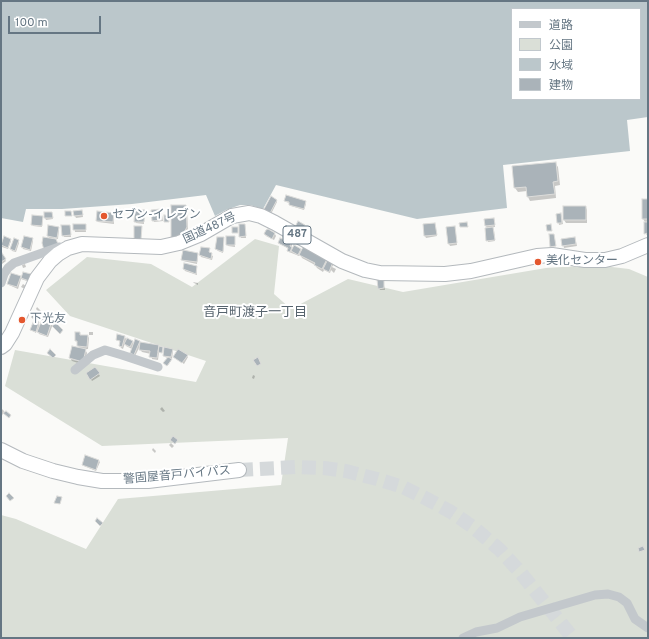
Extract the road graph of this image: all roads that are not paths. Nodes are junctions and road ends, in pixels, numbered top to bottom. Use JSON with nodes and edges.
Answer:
{"nodes":[{"id":1,"x":648,"y":245,"type":"edge"},
{"id":2,"x":68,"y":248,"type":"junction"},
{"id":3,"x":33,"y":257,"type":"junction"},
{"id":4,"x":43,"y":270,"type":"junction"},
{"id":5,"x":1,"y":283,"type":"edge"},
{"id":6,"x":1,"y":347,"type":"edge"},
{"id":7,"x":158,"y":367,"type":"dead end"},
{"id":8,"x":75,"y":370,"type":"dead end"},
{"id":9,"x":1,"y":450,"type":"edge"},
{"id":10,"x":239,"y":470,"type":"tunnel mouth"},
{"id":11,"x":648,"y":628,"type":"edge"},
{"id":12,"x":463,"y":638,"type":"edge"}],
"edges":[{"from":1,"to":2,"type":"highway","name":"国道487号","number":"487"},
{"from":2,"to":3,"type":"street"},
{"from":2,"to":4,"type":"highway","name":"国道487号","number":"487"},
{"from":3,"to":4,"type":"street"},
{"from":3,"to":5,"type":"street"},
{"from":4,"to":6,"type":"highway","name":"国道487号","number":"487"},
{"from":7,"to":8,"type":"street"},
{"from":9,"to":10,"type":"highway","name":"警固屋音戸バイパス"},
{"from":11,"to":12,"type":"street"}]}
